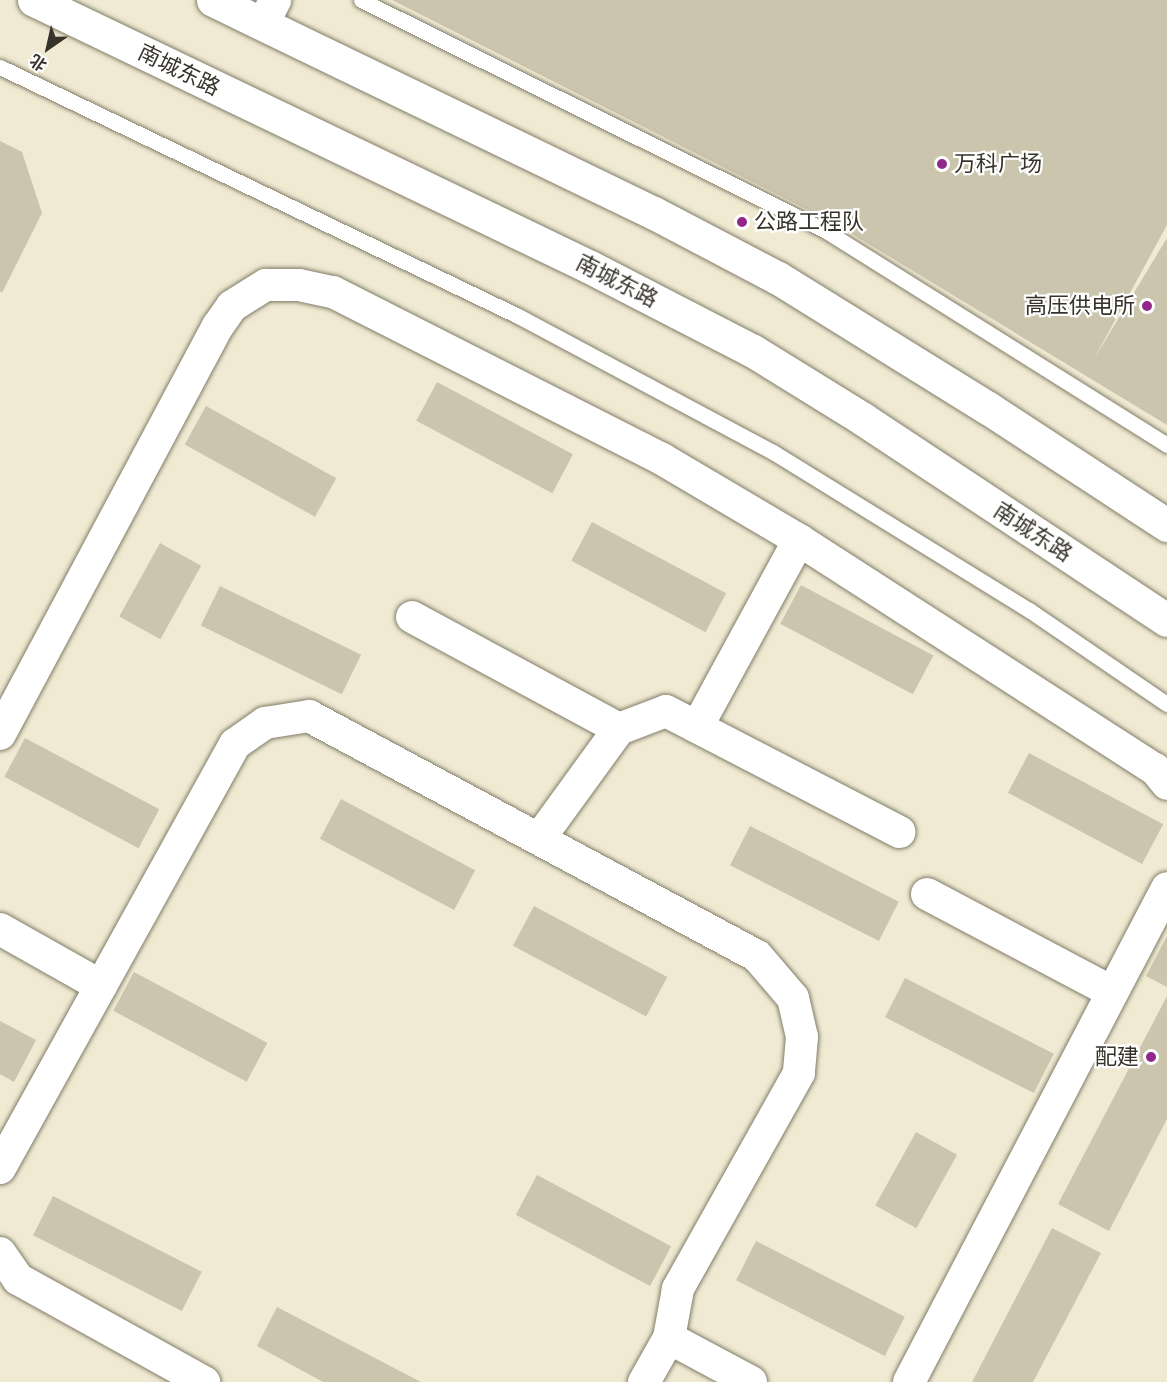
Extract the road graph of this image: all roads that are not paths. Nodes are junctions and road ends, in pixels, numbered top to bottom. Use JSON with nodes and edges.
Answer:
{"nodes":[{"id":1,"x":34,"y":0,"type":"edge"},
{"id":2,"x":213,"y":0,"type":"edge"},
{"id":3,"x":361,"y":0,"type":"edge"},
{"id":4,"x":269,"y":12,"type":"edge"},
{"id":5,"x":0,"y":67,"type":"edge"},
{"id":6,"x":1167,"y":444,"type":"edge"},
{"id":7,"x":1167,"y":525,"type":"edge"},
{"id":8,"x":799,"y":540,"type":"junction"},
{"id":9,"x":412,"y":617,"type":"dead end"},
{"id":10,"x":1167,"y":620,"type":"edge"},
{"id":11,"x":1167,"y":704,"type":"edge"},
{"id":12,"x":697,"y":727,"type":"junction"},
{"id":13,"x":619,"y":729,"type":"junction"},
{"id":14,"x":0,"y":734,"type":"edge"},
{"id":15,"x":1167,"y":784,"type":"edge"},
{"id":16,"x":899,"y":832,"type":"dead end"},
{"id":17,"x":539,"y":839,"type":"junction"},
{"id":18,"x":1167,"y":888,"type":"edge"},
{"id":19,"x":927,"y":894,"type":"dead end"},
{"id":20,"x":0,"y":928,"type":"edge"},
{"id":21,"x":101,"y":986,"type":"junction"},
{"id":22,"x":1112,"y":992,"type":"junction"},
{"id":23,"x":0,"y":1168,"type":"edge"},
{"id":24,"x":0,"y":1253,"type":"edge"},
{"id":25,"x":669,"y":1338,"type":"junction"},
{"id":26,"x":187,"y":1378,"type":"edge"},
{"id":27,"x":652,"y":1380,"type":"edge"},
{"id":28,"x":751,"y":1382,"type":"edge"},
{"id":29,"x":909,"y":1382,"type":"edge"}],
"edges":[{"from":1,"to":10,"type":"main road","name":"南城东路"},
{"from":2,"to":4,"type":"main road"},
{"from":3,"to":6,"type":"lane"},
{"from":4,"to":7,"type":"main road"},
{"from":5,"to":11,"type":"lane"},
{"from":8,"to":12,"type":"street"},
{"from":8,"to":14,"type":"street"},
{"from":8,"to":15,"type":"street"},
{"from":9,"to":13,"type":"street"},
{"from":12,"to":13,"type":"street"},
{"from":12,"to":16,"type":"street"},
{"from":13,"to":17,"type":"street"},
{"from":17,"to":21,"type":"street"},
{"from":17,"to":25,"type":"street"},
{"from":18,"to":22,"type":"street"},
{"from":19,"to":22,"type":"street"},
{"from":20,"to":21,"type":"street"},
{"from":21,"to":23,"type":"street"},
{"from":22,"to":29,"type":"street"},
{"from":24,"to":26,"type":"street"},
{"from":25,"to":27,"type":"street"},
{"from":25,"to":28,"type":"street"}]}
